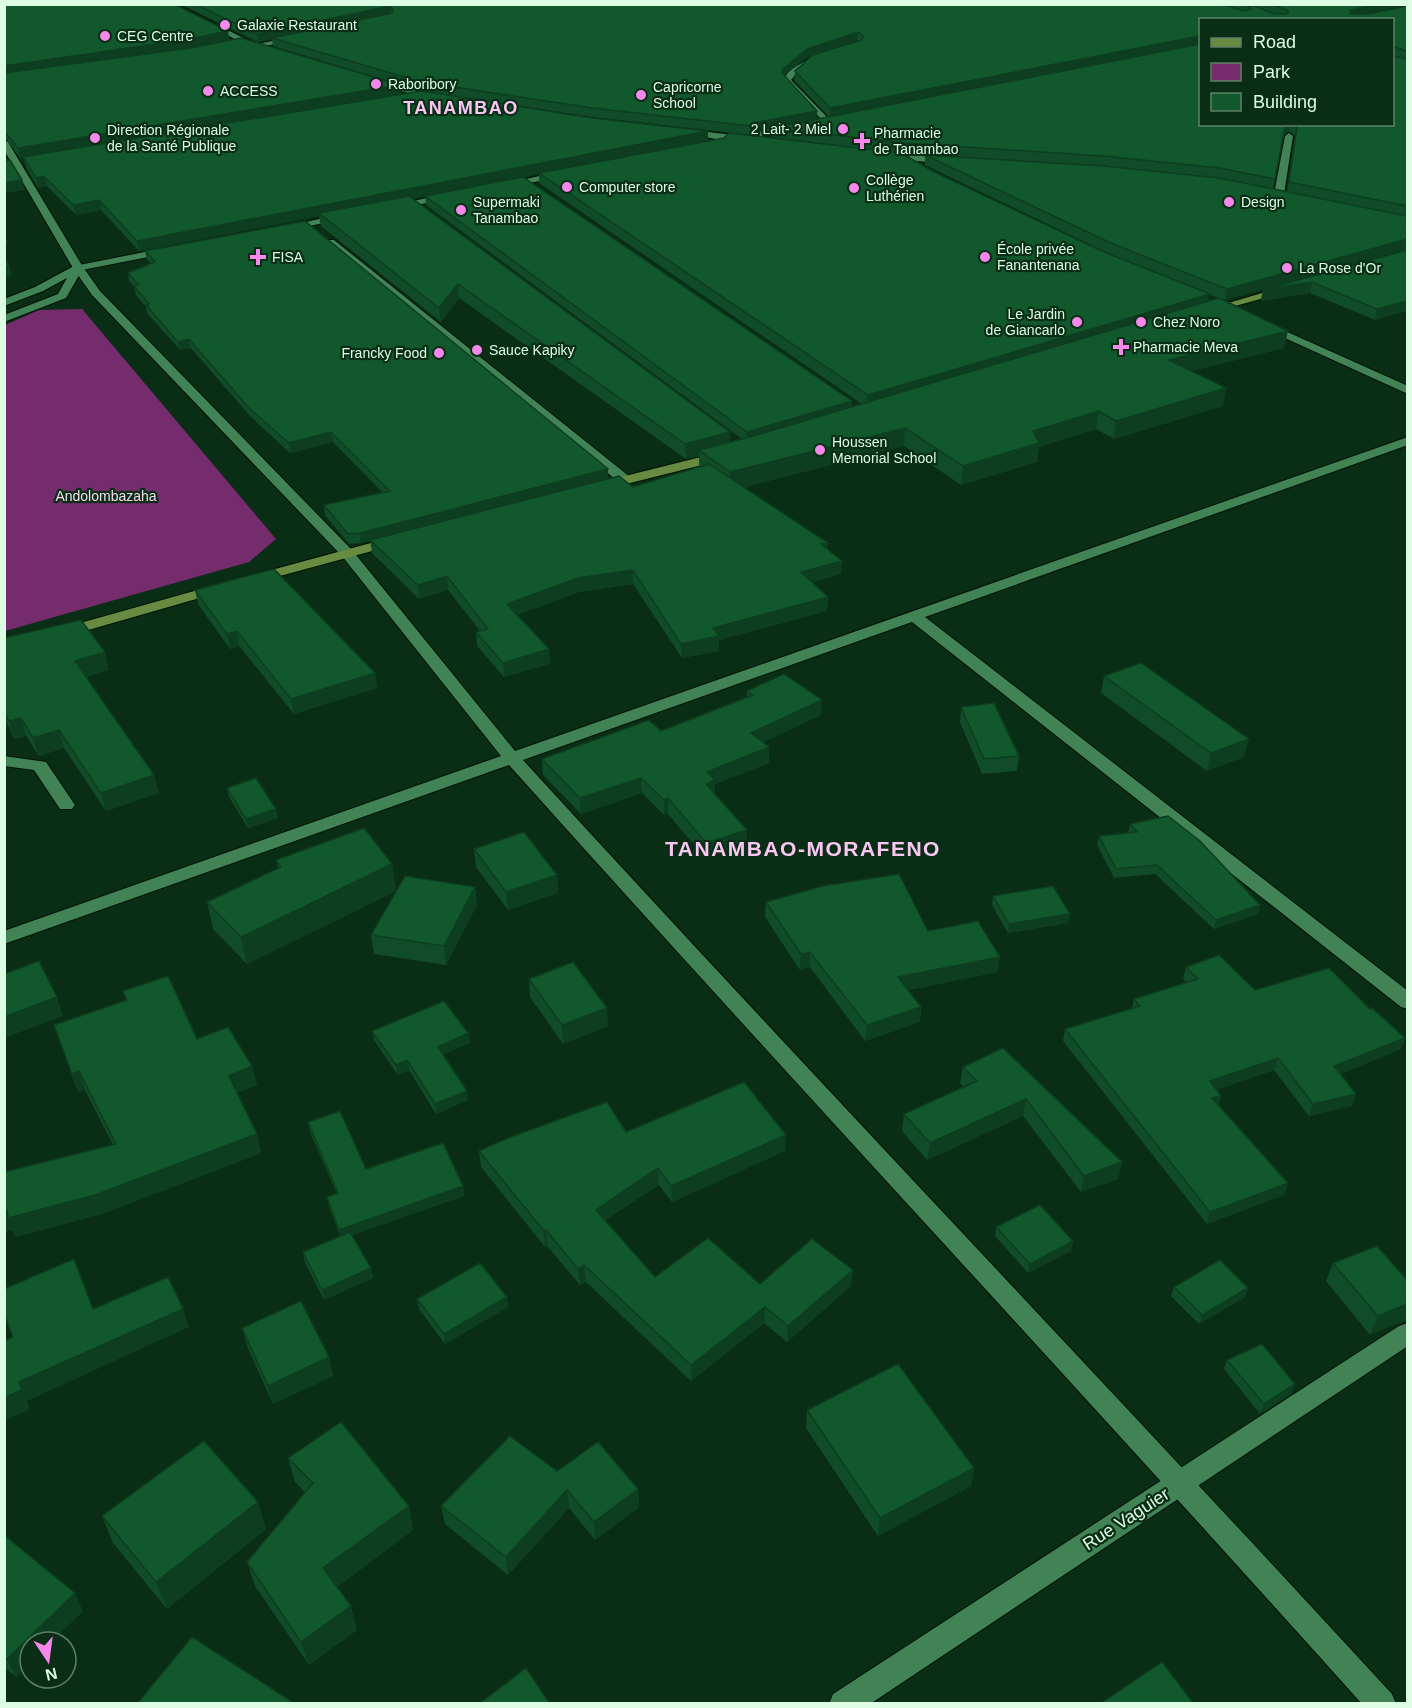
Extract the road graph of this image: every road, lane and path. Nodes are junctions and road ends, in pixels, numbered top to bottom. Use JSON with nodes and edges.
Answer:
{"nodes":[{"id":1,"x":167,"y":4,"type":"edge"},
{"id":2,"x":299,"y":37,"type":"edge"},
{"id":3,"x":243,"y":41,"type":"junction"},
{"id":4,"x":233,"y":43,"type":"edge"},
{"id":5,"x":254,"y":46,"type":"junction"},
{"id":6,"x":276,"y":53,"type":"edge"},
{"id":7,"x":825,"y":54,"type":"edge"},
{"id":8,"x":365,"y":79,"type":"edge"},
{"id":9,"x":420,"y":95,"type":"junction"},
{"id":10,"x":397,"y":99,"type":"edge"},
{"id":11,"x":443,"y":99,"type":"edge"},
{"id":12,"x":837,"y":118,"type":"edge"},
{"id":13,"x":825,"y":120,"type":"junction"},
{"id":14,"x":815,"y":123,"type":"edge"},
{"id":15,"x":804,"y":125,"type":"edge"},
{"id":16,"x":672,"y":131,"type":"edge"},
{"id":17,"x":1289,"y":136,"type":"dead end"},
{"id":18,"x":741,"y":139,"type":"junction"},
{"id":19,"x":4,"y":142,"type":"edge"},
{"id":20,"x":776,"y":143,"type":"edge"},
{"id":21,"x":707,"y":146,"type":"edge"},
{"id":22,"x":880,"y":155,"type":"edge"},
{"id":23,"x":903,"y":158,"type":"junction"},
{"id":24,"x":962,"y":162,"type":"edge"},
{"id":25,"x":18,"y":163,"type":"edge"},
{"id":26,"x":572,"y":172,"type":"edge"},
{"id":27,"x":928,"y":173,"type":"edge"},
{"id":28,"x":492,"y":187,"type":"edge"},
{"id":29,"x":1269,"y":192,"type":"edge"},
{"id":30,"x":459,"y":194,"type":"edge"},
{"id":31,"x":1280,"y":194,"type":"junction"},
{"id":32,"x":1291,"y":197,"type":"edge"},
{"id":33,"x":390,"y":207,"type":"edge"},
{"id":34,"x":354,"y":214,"type":"edge"},
{"id":35,"x":308,"y":223,"type":"junction"},
{"id":36,"x":273,"y":230,"type":"edge"},
{"id":37,"x":181,"y":248,"type":"edge"},
{"id":38,"x":78,"y":268,"type":"junction"},
{"id":39,"x":1302,"y":284,"type":"edge"},
{"id":40,"x":1203,"y":297,"type":"edge"},
{"id":41,"x":4,"y":303,"type":"edge"},
{"id":42,"x":1224,"y":306,"type":"junction"},
{"id":43,"x":1202,"y":313,"type":"edge"},
{"id":44,"x":1246,"y":316,"type":"edge"},
{"id":45,"x":4,"y":320,"type":"edge"},
{"id":46,"x":1257,"y":321,"type":"edge"},
{"id":47,"x":1407,"y":391,"type":"edge"},
{"id":48,"x":1407,"y":441,"type":"edge"},
{"id":49,"x":734,"y":453,"type":"edge"},
{"id":50,"x":625,"y":480,"type":"junction"},
{"id":51,"x":590,"y":489,"type":"edge"},
{"id":52,"x":405,"y":537,"type":"edge"},
{"id":53,"x":347,"y":553,"type":"junction"},
{"id":54,"x":913,"y":615,"type":"junction"},
{"id":55,"x":50,"y":636,"type":"edge"},
{"id":56,"x":511,"y":757,"type":"junction"},
{"id":57,"x":4,"y":761,"type":"edge"},
{"id":58,"x":66,"y":805,"type":"dead end"},
{"id":59,"x":4,"y":938,"type":"edge"},
{"id":60,"x":1407,"y":1002,"type":"edge"},
{"id":61,"x":1407,"y":1332,"type":"edge"},
{"id":62,"x":1182,"y":1483,"type":"junction"},
{"id":63,"x":843,"y":1704,"type":"edge"},
{"id":64,"x":1382,"y":1704,"type":"edge"}],
"edges":[{"from":1,"to":3,"type":"street"},
{"from":2,"to":5,"type":"street"},
{"from":3,"to":4,"type":"street"},
{"from":3,"to":5,"type":"street"},
{"from":5,"to":6,"type":"street"},
{"from":7,"to":13,"type":"street"},
{"from":8,"to":9,"type":"street"},
{"from":9,"to":10,"type":"street"},
{"from":9,"to":11,"type":"street"},
{"from":12,"to":13,"type":"street"},
{"from":13,"to":14,"type":"street"},
{"from":15,"to":18,"type":"street"},
{"from":16,"to":18,"type":"street"},
{"from":17,"to":31,"type":"street"},
{"from":18,"to":20,"type":"street"},
{"from":18,"to":21,"type":"street"},
{"from":19,"to":25,"type":"street"},
{"from":22,"to":23,"type":"street"},
{"from":23,"to":24,"type":"street"},
{"from":23,"to":27,"type":"street"},
{"from":25,"to":38,"type":"street"},
{"from":26,"to":28,"type":"street"},
{"from":29,"to":31,"type":"street"},
{"from":30,"to":33,"type":"street"},
{"from":31,"to":32,"type":"street"},
{"from":34,"to":35,"type":"street"},
{"from":35,"to":36,"type":"street"},
{"from":35,"to":50,"type":"street"},
{"from":37,"to":38,"type":"street"},
{"from":38,"to":41,"type":"street"},
{"from":38,"to":45,"type":"street"},
{"from":38,"to":53,"type":"street"},
{"from":39,"to":42,"type":"main road"},
{"from":40,"to":42,"type":"street"},
{"from":42,"to":43,"type":"main road"},
{"from":42,"to":44,"type":"street"},
{"from":46,"to":47,"type":"street"},
{"from":48,"to":54,"type":"street"},
{"from":49,"to":50,"type":"main road"},
{"from":50,"to":51,"type":"main road"},
{"from":52,"to":53,"type":"main road"},
{"from":53,"to":55,"type":"main road"},
{"from":53,"to":56,"type":"street"},
{"from":54,"to":56,"type":"street"},
{"from":54,"to":60,"type":"street"},
{"from":56,"to":59,"type":"street"},
{"from":56,"to":62,"type":"street"},
{"from":57,"to":58,"type":"street"},
{"from":61,"to":62,"type":"street","name":"Rue Vaguier"},
{"from":62,"to":63,"type":"street","name":"Rue Vaguier"},
{"from":62,"to":64,"type":"street"}]}
